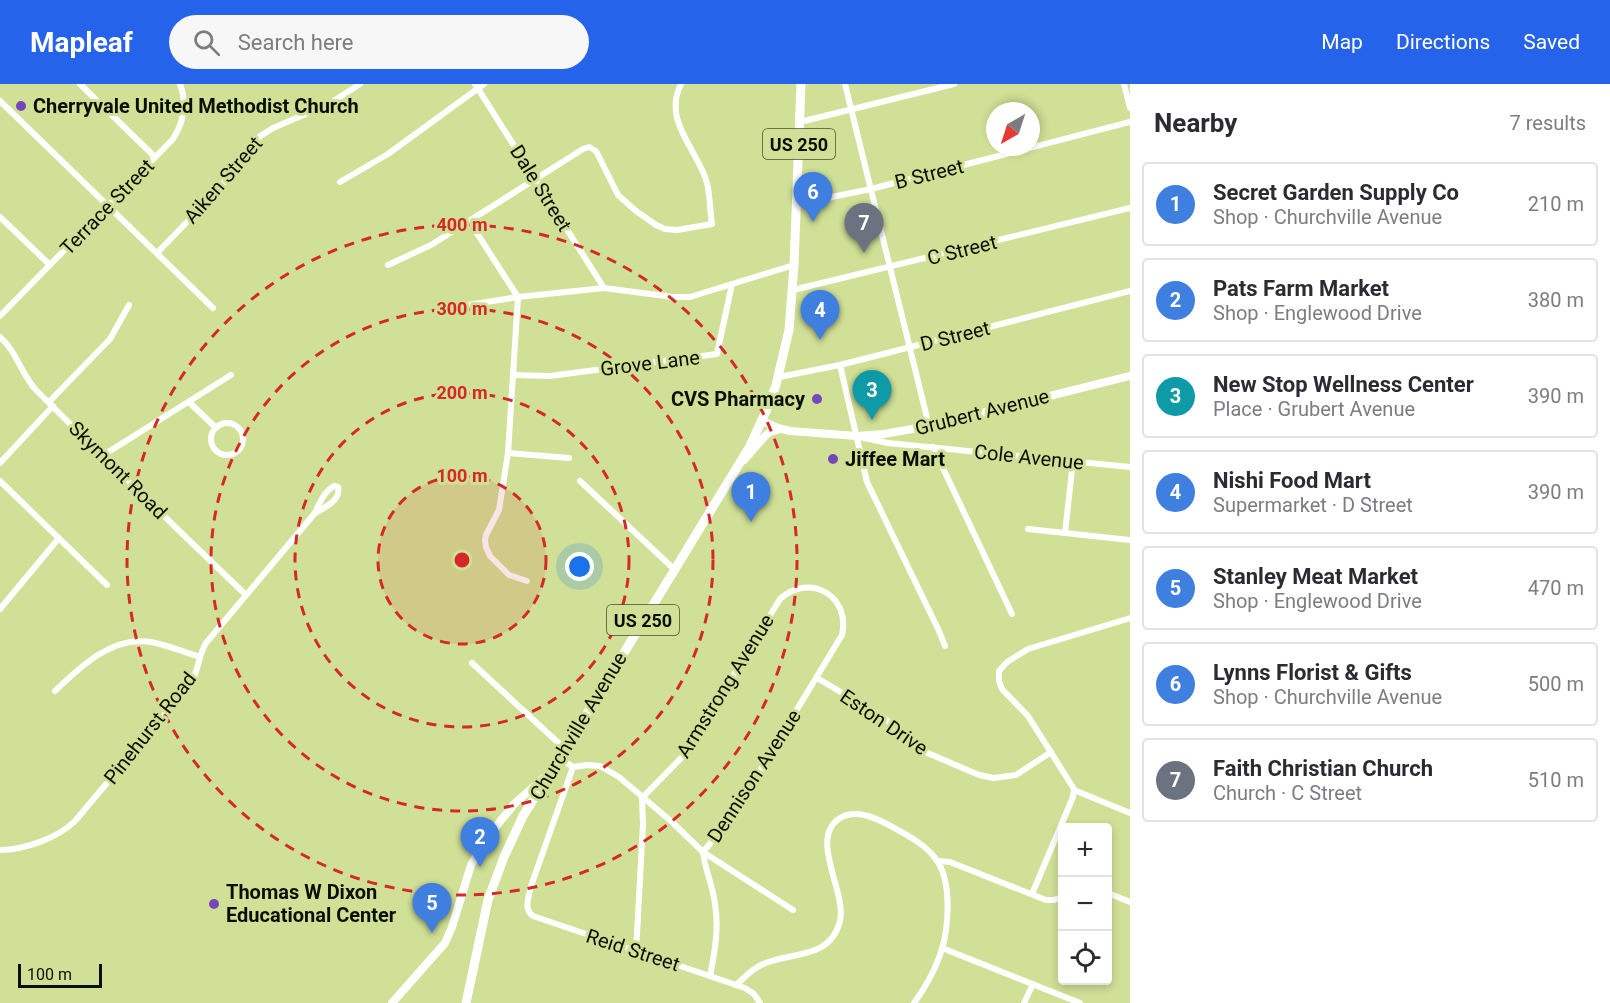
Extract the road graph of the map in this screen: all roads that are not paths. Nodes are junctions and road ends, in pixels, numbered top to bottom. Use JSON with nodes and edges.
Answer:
{"nodes":[{"id":1,"x":80,"y":84,"type":"edge"},
{"id":2,"x":180,"y":84,"type":"edge"},
{"id":3,"x":360,"y":84,"type":"edge"},
{"id":4,"x":681,"y":84,"type":"edge"},
{"id":5,"x":801,"y":84,"type":"edge"},
{"id":6,"x":845,"y":84,"type":"edge"},
{"id":7,"x":954,"y":84,"type":"edge"},
{"id":8,"x":1124,"y":84,"type":"edge"},
{"id":9,"x":479,"y":85,"type":"edge"},
{"id":10,"x":0,"y":101,"type":"edge"},
{"id":11,"x":1130,"y":108,"type":"edge"},
{"id":12,"x":851,"y":110,"type":"junction"},
{"id":13,"x":800,"y":122,"type":"junction"},
{"id":14,"x":1130,"y":122,"type":"edge"},
{"id":15,"x":155,"y":157,"type":"junction"},
{"id":16,"x":536,"y":179,"type":"junction"},
{"id":17,"x":340,"y":182,"type":"dead end"},
{"id":18,"x":871,"y":189,"type":"junction"},
{"id":19,"x":796,"y":203,"type":"junction"},
{"id":20,"x":108,"y":206,"type":"junction"},
{"id":21,"x":1130,"y":208,"type":"edge"},
{"id":22,"x":0,"y":217,"type":"edge"},
{"id":23,"x":469,"y":221,"type":"junction"},
{"id":24,"x":157,"y":253,"type":"junction"},
{"id":25,"x":50,"y":265,"type":"junction"},
{"id":26,"x":388,"y":265,"type":"dead end"},
{"id":27,"x":794,"y":265,"type":"junction"},
{"id":28,"x":890,"y":267,"type":"junction"},
{"id":29,"x":732,"y":284,"type":"junction"},
{"id":30,"x":604,"y":288,"type":"junction"},
{"id":31,"x":793,"y":290,"type":"junction"},
{"id":32,"x":1130,"y":291,"type":"edge"},
{"id":33,"x":518,"y":297,"type":"junction"},
{"id":34,"x":129,"y":304,"type":"dead end"},
{"id":35,"x":462,"y":306,"type":"dead end"},
{"id":36,"x":213,"y":308,"type":"dead end"},
{"id":37,"x":0,"y":316,"type":"edge"},
{"id":38,"x":0,"y":337,"type":"edge"},
{"id":39,"x":911,"y":347,"type":"junction"},
{"id":40,"x":840,"y":365,"type":"junction"},
{"id":41,"x":231,"y":375,"type":"dead end"},
{"id":42,"x":513,"y":375,"type":"junction"},
{"id":43,"x":779,"y":376,"type":"junction"},
{"id":44,"x":1130,"y":376,"type":"edge"},
{"id":45,"x":189,"y":402,"type":"junction"},
{"id":46,"x":51,"y":404,"type":"junction"},
{"id":47,"x":762,"y":421,"type":"junction"},
{"id":48,"x":929,"y":426,"type":"junction"},
{"id":49,"x":216,"y":428,"type":"junction"},
{"id":50,"x":782,"y":429,"type":"junction"},
{"id":51,"x":857,"y":436,"type":"junction"},
{"id":52,"x":933,"y":447,"type":"junction"},
{"id":53,"x":508,"y":453,"type":"junction"},
{"id":54,"x":102,"y":456,"type":"junction"},
{"id":55,"x":569,"y":458,"type":"dead end"},
{"id":56,"x":1073,"y":461,"type":"junction"},
{"id":57,"x":0,"y":463,"type":"edge"},
{"id":58,"x":737,"y":466,"type":"junction"},
{"id":59,"x":1130,"y":467,"type":"edge"},
{"id":60,"x":0,"y":481,"type":"edge"},
{"id":61,"x":580,"y":481,"type":"dead end"},
{"id":62,"x":315,"y":513,"type":"junction"},
{"id":63,"x":1028,"y":529,"type":"dead end"},
{"id":64,"x":1065,"y":533,"type":"junction"},
{"id":65,"x":59,"y":538,"type":"junction"},
{"id":66,"x":1130,"y":540,"type":"edge"},
{"id":67,"x":674,"y":569,"type":"junction"},
{"id":68,"x":527,"y":581,"type":"dead end"},
{"id":69,"x":107,"y":585,"type":"dead end"},
{"id":70,"x":824,"y":591,"type":"joint"},
{"id":71,"x":246,"y":595,"type":"junction"},
{"id":72,"x":0,"y":609,"type":"edge"},
{"id":73,"x":1012,"y":614,"type":"dead end"},
{"id":74,"x":1130,"y":618,"type":"edge"},
{"id":75,"x":945,"y":646,"type":"dead end"},
{"id":76,"x":200,"y":657,"type":"junction"},
{"id":77,"x":472,"y":663,"type":"dead end"},
{"id":78,"x":817,"y":678,"type":"junction"},
{"id":79,"x":55,"y":691,"type":"dead end"},
{"id":80,"x":565,"y":749,"type":"junction"},
{"id":81,"x":1051,"y":752,"type":"junction"},
{"id":82,"x":560,"y":758,"type":"junction"},
{"id":83,"x":573,"y":767,"type":"junction"},
{"id":84,"x":549,"y":773,"type":"junction"},
{"id":85,"x":1074,"y":790,"type":"junction"},
{"id":86,"x":642,"y":798,"type":"junction"},
{"id":87,"x":512,"y":809,"type":"junction"},
{"id":88,"x":1130,"y":813,"type":"edge"},
{"id":89,"x":523,"y":816,"type":"junction"},
{"id":90,"x":0,"y":850,"type":"edge"},
{"id":91,"x":704,"y":852,"type":"junction"},
{"id":92,"x":938,"y":861,"type":"junction"},
{"id":93,"x":1032,"y":894,"type":"junction"},
{"id":94,"x":1112,"y":895,"type":"edge"},
{"id":95,"x":1058,"y":898,"type":"edge"},
{"id":96,"x":1130,"y":902,"type":"edge"},
{"id":97,"x":793,"y":910,"type":"dead end"},
{"id":98,"x":942,"y":948,"type":"junction"},
{"id":99,"x":636,"y":951,"type":"junction"},
{"id":100,"x":710,"y":976,"type":"junction"},
{"id":101,"x":736,"y":984,"type":"junction"},
{"id":102,"x":1033,"y":984,"type":"junction"},
{"id":103,"x":392,"y":1003,"type":"edge"},
{"id":104,"x":466,"y":1003,"type":"edge"},
{"id":105,"x":760,"y":1003,"type":"edge"},
{"id":106,"x":914,"y":1003,"type":"edge"},
{"id":107,"x":1024,"y":1003,"type":"edge"},
{"id":108,"x":1080,"y":1003,"type":"edge"}],
"edges":[{"from":1,"to":15,"type":"street"},
{"from":2,"to":15,"type":"street","name":"Terrace Street"},
{"from":3,"to":24,"type":"street","name":"Aiken Street"},
{"from":4,"to":16,"type":"street"},
{"from":5,"to":13,"type":"main road","name":"Churchville Avenue","number":"US 250"},
{"from":6,"to":12,"type":"street"},
{"from":7,"to":12,"type":"street"},
{"from":8,"to":11,"type":"street"},
{"from":9,"to":16,"type":"street","name":"Dale Street"},
{"from":9,"to":17,"type":"street"},
{"from":10,"to":20,"type":"street"},
{"from":12,"to":13,"type":"street"},
{"from":12,"to":18,"type":"street"},
{"from":13,"to":19,"type":"main road","name":"Churchville Avenue","number":"US 250"},
{"from":14,"to":18,"type":"street","name":"B Street"},
{"from":15,"to":20,"type":"street","name":"Terrace Street"},
{"from":16,"to":23,"type":"street"},
{"from":16,"to":30,"type":"street","name":"Dale Street"},
{"from":18,"to":19,"type":"street","name":"B Street"},
{"from":18,"to":28,"type":"street"},
{"from":19,"to":27,"type":"main road","name":"Churchville Avenue","number":"US 250"},
{"from":20,"to":24,"type":"street"},
{"from":20,"to":25,"type":"street","name":"Terrace Street"},
{"from":21,"to":28,"type":"street","name":"C Street"},
{"from":22,"to":25,"type":"street"},
{"from":23,"to":26,"type":"street"},
{"from":23,"to":33,"type":"street"},
{"from":24,"to":36,"type":"street"},
{"from":25,"to":37,"type":"street","name":"Terrace Street"},
{"from":27,"to":29,"type":"street"},
{"from":27,"to":31,"type":"main road","name":"Churchville Avenue","number":"US 250"},
{"from":28,"to":31,"type":"street","name":"C Street"},
{"from":28,"to":39,"type":"street"},
{"from":29,"to":30,"type":"street"},
{"from":29,"to":42,"type":"street","name":"Grove Lane"},
{"from":30,"to":33,"type":"street"},
{"from":31,"to":43,"type":"main road","name":"Churchville Avenue","number":"US 250"},
{"from":32,"to":39,"type":"street","name":"D Street"},
{"from":33,"to":35,"type":"street"},
{"from":33,"to":42,"type":"street"},
{"from":34,"to":46,"type":"street"},
{"from":38,"to":46,"type":"street","name":"Skymont Road"},
{"from":39,"to":40,"type":"street","name":"D Street"},
{"from":39,"to":48,"type":"street"},
{"from":40,"to":43,"type":"street","name":"D Street"},
{"from":40,"to":51,"type":"street"},
{"from":41,"to":45,"type":"street"},
{"from":42,"to":53,"type":"street"},
{"from":43,"to":47,"type":"main road","name":"Churchville Avenue","number":"US 250"},
{"from":44,"to":48,"type":"street","name":"Grubert Avenue"},
{"from":45,"to":49,"type":"street"},
{"from":45,"to":54,"type":"street"},
{"from":46,"to":54,"type":"street","name":"Skymont Road"},
{"from":46,"to":57,"type":"street"},
{"from":47,"to":50,"type":"street","name":"Grubert Avenue"},
{"from":47,"to":58,"type":"main road","name":"Churchville Avenue","number":"US 250"},
{"from":48,"to":51,"type":"street","name":"Grubert Avenue"},
{"from":49,"to":49,"type":"street"},
{"from":50,"to":51,"type":"street","name":"Grubert Avenue"},
{"from":50,"to":58,"type":"street"},
{"from":51,"to":52,"type":"street","name":"Cole Avenue"},
{"from":51,"to":75,"type":"street"},
{"from":52,"to":56,"type":"street","name":"Cole Avenue"},
{"from":52,"to":73,"type":"street"},
{"from":53,"to":55,"type":"street"},
{"from":53,"to":68,"type":"street"},
{"from":54,"to":71,"type":"street","name":"Skymont Road"},
{"from":56,"to":59,"type":"street","name":"Cole Avenue"},
{"from":56,"to":64,"type":"street"},
{"from":58,"to":67,"type":"main road","name":"Churchville Avenue","number":"US 250"},
{"from":60,"to":65,"type":"street"},
{"from":61,"to":67,"type":"street"},
{"from":62,"to":62,"type":"street","name":"Pinehurst Road"},
{"from":62,"to":71,"type":"street","name":"Pinehurst Road"},
{"from":63,"to":64,"type":"street"},
{"from":64,"to":66,"type":"street"},
{"from":65,"to":69,"type":"street"},
{"from":65,"to":72,"type":"street"},
{"from":67,"to":80,"type":"main road","name":"Churchville Avenue","number":"US 250"},
{"from":70,"to":78,"type":"street","name":"Dennison Avenue"},
{"from":70,"to":86,"type":"street","name":"Armstrong Avenue"},
{"from":71,"to":76,"type":"street","name":"Pinehurst Road"},
{"from":74,"to":81,"type":"street"},
{"from":76,"to":79,"type":"street"},
{"from":76,"to":90,"type":"street","name":"Pinehurst Road"},
{"from":77,"to":80,"type":"street"},
{"from":78,"to":81,"type":"street","name":"Eston Drive"},
{"from":78,"to":91,"type":"street","name":"Dennison Avenue"},
{"from":80,"to":82,"type":"main road","name":"Churchville Avenue","number":"US 250"},
{"from":81,"to":85,"type":"street"},
{"from":82,"to":83,"type":"street"},
{"from":82,"to":84,"type":"main road","name":"Churchville Avenue","number":"US 250"},
{"from":83,"to":86,"type":"street"},
{"from":83,"to":99,"type":"street","name":"Reid Street"},
{"from":84,"to":87,"type":"street"},
{"from":84,"to":89,"type":"main road","name":"Churchville Avenue","number":"US 250"},
{"from":85,"to":88,"type":"street"},
{"from":85,"to":93,"type":"street"},
{"from":86,"to":91,"type":"street"},
{"from":86,"to":99,"type":"street"},
{"from":87,"to":89,"type":"street"},
{"from":87,"to":103,"type":"street"},
{"from":89,"to":104,"type":"main road","name":"Churchville Avenue","number":"US 250"},
{"from":91,"to":97,"type":"street"},
{"from":91,"to":100,"type":"street","name":"Dennison Avenue"},
{"from":92,"to":93,"type":"street"},
{"from":92,"to":98,"type":"street"},
{"from":92,"to":101,"type":"street"},
{"from":93,"to":95,"type":"street"},
{"from":94,"to":96,"type":"street"},
{"from":98,"to":102,"type":"street"},
{"from":98,"to":106,"type":"street"},
{"from":99,"to":100,"type":"street","name":"Reid Street"},
{"from":100,"to":101,"type":"street","name":"Reid Street"},
{"from":101,"to":105,"type":"street"},
{"from":102,"to":107,"type":"street"},
{"from":102,"to":108,"type":"street"}]}
